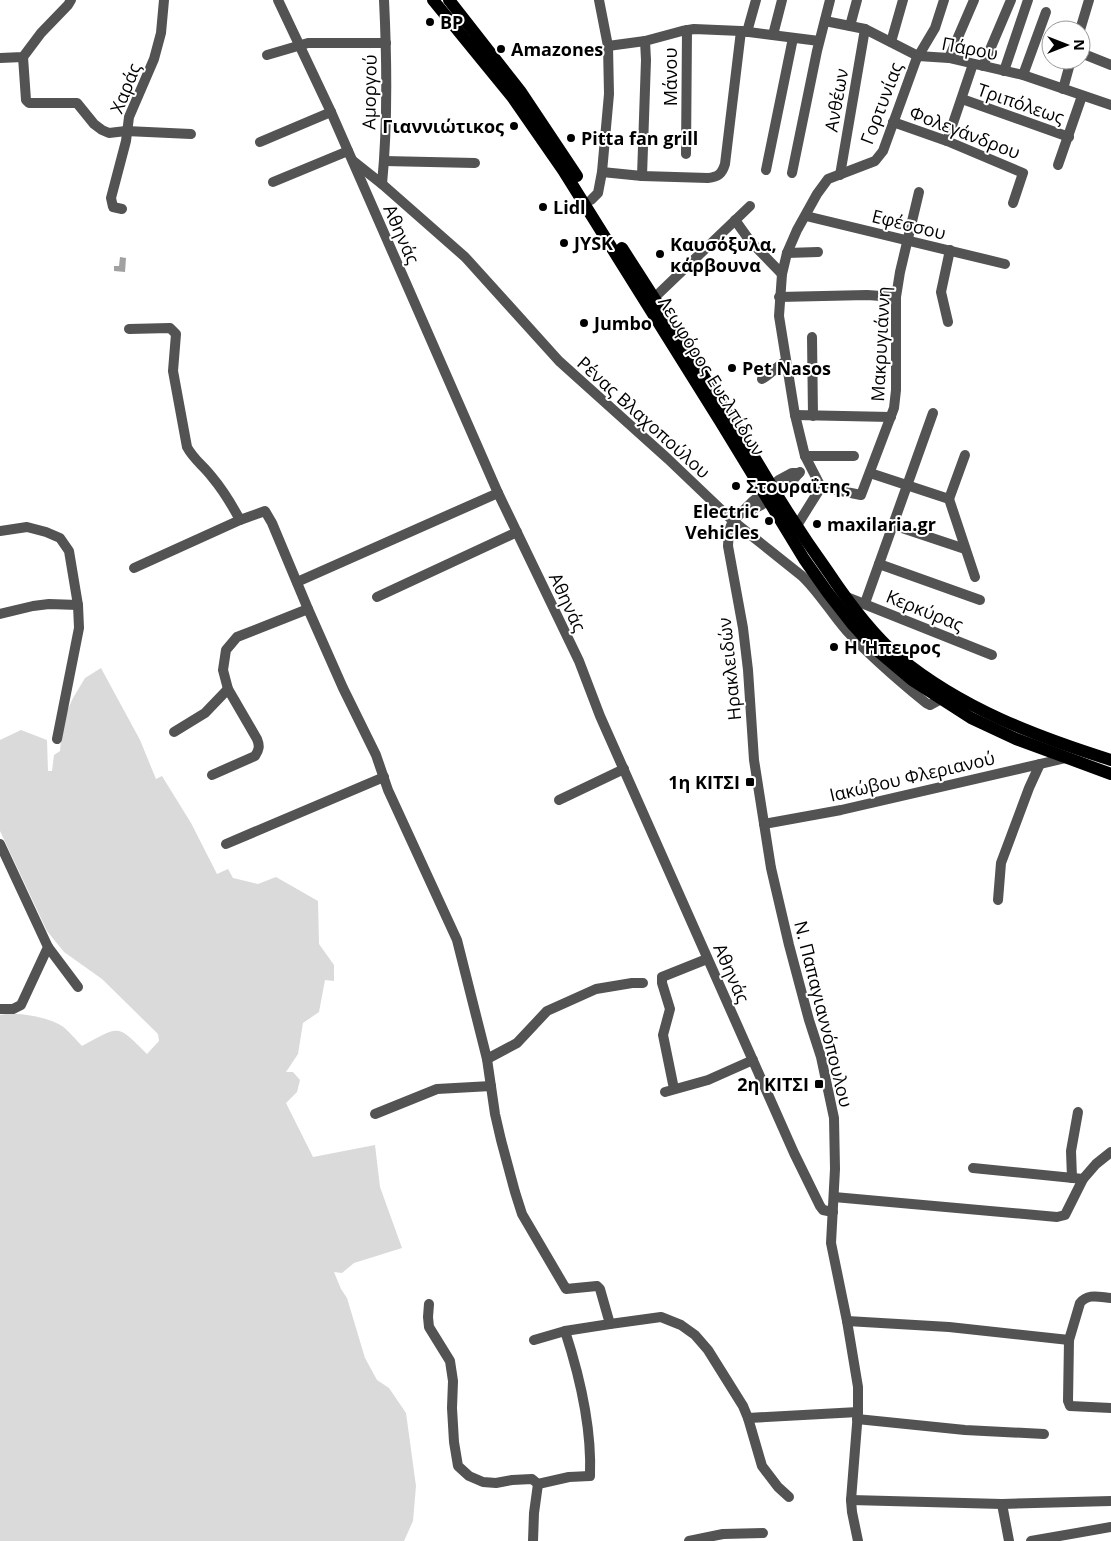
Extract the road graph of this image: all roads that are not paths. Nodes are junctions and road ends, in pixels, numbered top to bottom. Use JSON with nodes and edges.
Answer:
{"nodes":[{"id":1,"x":71,"y":0,"type":"edge"},
{"id":2,"x":164,"y":0,"type":"edge"},
{"id":3,"x":278,"y":0,"type":"edge"},
{"id":4,"x":384,"y":0,"type":"edge"},
{"id":5,"x":433,"y":0,"type":"edge"},
{"id":6,"x":448,"y":0,"type":"edge"},
{"id":7,"x":599,"y":0,"type":"edge"},
{"id":8,"x":756,"y":0,"type":"edge"},
{"id":9,"x":782,"y":0,"type":"edge"},
{"id":10,"x":830,"y":0,"type":"edge"},
{"id":11,"x":857,"y":0,"type":"edge"},
{"id":12,"x":903,"y":0,"type":"edge"},
{"id":13,"x":944,"y":0,"type":"edge"},
{"id":14,"x":974,"y":0,"type":"edge"},
{"id":15,"x":1011,"y":0,"type":"edge"},
{"id":16,"x":1028,"y":0,"type":"edge"},
{"id":17,"x":1089,"y":0,"type":"edge"},
{"id":18,"x":1046,"y":12,"type":"dead end"},
{"id":19,"x":1083,"y":20,"type":"edge"},
{"id":20,"x":825,"y":21,"type":"junction"},
{"id":21,"x":850,"y":26,"type":"junction"},
{"id":22,"x":865,"y":29,"type":"junction"},
{"id":23,"x":687,"y":30,"type":"junction"},
{"id":24,"x":744,"y":32,"type":"junction"},
{"id":25,"x":772,"y":35,"type":"junction"},
{"id":26,"x":793,"y":38,"type":"junction"},
{"id":27,"x":645,"y":41,"type":"junction"},
{"id":28,"x":819,"y":41,"type":"junction"},
{"id":29,"x":891,"y":42,"type":"junction"},
{"id":30,"x":386,"y":43,"type":"junction"},
{"id":31,"x":300,"y":44,"type":"junction"},
{"id":32,"x":608,"y":46,"type":"junction"},
{"id":33,"x":267,"y":55,"type":"dead end"},
{"id":34,"x":918,"y":56,"type":"junction"},
{"id":35,"x":23,"y":57,"type":"junction"},
{"id":36,"x":0,"y":58,"type":"edge"},
{"id":37,"x":949,"y":58,"type":"junction"},
{"id":38,"x":1091,"y":58,"type":"edge"},
{"id":39,"x":978,"y":65,"type":"junction"},
{"id":40,"x":1111,"y":65,"type":"edge"},
{"id":41,"x":1069,"y":70,"type":"edge"},
{"id":42,"x":1004,"y":71,"type":"junction"},
{"id":43,"x":1023,"y":75,"type":"junction"},
{"id":44,"x":1063,"y":89,"type":"junction"},
{"id":45,"x":1082,"y":96,"type":"junction"},
{"id":46,"x":962,"y":99,"type":"junction"},
{"id":47,"x":1111,"y":105,"type":"edge"},
{"id":48,"x":331,"y":112,"type":"junction"},
{"id":49,"x":893,"y":122,"type":"junction"},
{"id":50,"x":126,"y":131,"type":"junction"},
{"id":51,"x":191,"y":134,"type":"dead end"},
{"id":52,"x":1069,"y":137,"type":"junction"},
{"id":53,"x":947,"y":141,"type":"junction"},
{"id":54,"x":260,"y":142,"type":"dead end"},
{"id":55,"x":686,"y":154,"type":"dead end"},
{"id":56,"x":350,"y":155,"type":"junction"},
{"id":57,"x":384,"y":161,"type":"junction"},
{"id":58,"x":475,"y":163,"type":"dead end"},
{"id":59,"x":1058,"y":166,"type":"dead end"},
{"id":60,"x":766,"y":170,"type":"dead end"},
{"id":61,"x":602,"y":172,"type":"junction"},
{"id":62,"x":792,"y":173,"type":"dead end"},
{"id":63,"x":642,"y":176,"type":"junction"},
{"id":64,"x":840,"y":176,"type":"junction"},
{"id":65,"x":273,"y":182,"type":"dead end"},
{"id":66,"x":382,"y":184,"type":"junction"},
{"id":67,"x":919,"y":192,"type":"dead end"},
{"id":68,"x":592,"y":200,"type":"junction"},
{"id":69,"x":1013,"y":204,"type":"dead end"},
{"id":70,"x":750,"y":206,"type":"dead end"},
{"id":71,"x":122,"y":208,"type":"dead end"},
{"id":72,"x":806,"y":216,"type":"junction"},
{"id":73,"x":736,"y":220,"type":"junction"},
{"id":74,"x":908,"y":239,"type":"junction"},
{"id":75,"x":950,"y":250,"type":"junction"},
{"id":76,"x":818,"y":252,"type":"dead end"},
{"id":77,"x":787,"y":253,"type":"junction"},
{"id":78,"x":1005,"y":264,"type":"dead end"},
{"id":79,"x":782,"y":274,"type":"junction"},
{"id":80,"x":654,"y":298,"type":"junction"},
{"id":81,"x":779,"y":298,"type":"junction"},
{"id":82,"x":896,"y":298,"type":"junction"},
{"id":83,"x":948,"y":322,"type":"dead end"},
{"id":84,"x":129,"y":329,"type":"dead end"},
{"id":85,"x":812,"y":337,"type":"dead end"},
{"id":86,"x":786,"y":361,"type":"junction"},
{"id":87,"x":762,"y":379,"type":"dead end"},
{"id":88,"x":933,"y":413,"type":"dead end"},
{"id":89,"x":795,"y":415,"type":"junction"},
{"id":90,"x":813,"y":416,"type":"junction"},
{"id":91,"x":891,"y":417,"type":"junction"},
{"id":92,"x":965,"y":455,"type":"dead end"},
{"id":93,"x":854,"y":456,"type":"dead end"},
{"id":94,"x":807,"y":461,"type":"junction"},
{"id":95,"x":870,"y":473,"type":"junction"},
{"id":96,"x":908,"y":485,"type":"junction"},
{"id":97,"x":821,"y":487,"type":"junction"},
{"id":98,"x":498,"y":493,"type":"junction"},
{"id":99,"x":770,"y":494,"type":"junction"},
{"id":100,"x":949,"y":499,"type":"junction"},
{"id":101,"x":737,"y":518,"type":"junction"},
{"id":102,"x":240,"y":520,"type":"junction"},
{"id":103,"x":893,"y":525,"type":"junction"},
{"id":104,"x":796,"y":527,"type":"junction"},
{"id":105,"x":0,"y":531,"type":"edge"},
{"id":106,"x":517,"y":532,"type":"junction"},
{"id":107,"x":965,"y":549,"type":"junction"},
{"id":108,"x":879,"y":564,"type":"junction"},
{"id":109,"x":134,"y":568,"type":"dead end"},
{"id":110,"x":976,"y":577,"type":"dead end"},
{"id":111,"x":297,"y":582,"type":"junction"},
{"id":112,"x":844,"y":596,"type":"junction"},
{"id":113,"x":377,"y":597,"type":"dead end"},
{"id":114,"x":980,"y":600,"type":"dead end"},
{"id":115,"x":865,"y":603,"type":"junction"},
{"id":116,"x":78,"y":605,"type":"junction"},
{"id":117,"x":308,"y":609,"type":"junction"},
{"id":118,"x":0,"y":614,"type":"edge"},
{"id":119,"x":992,"y":656,"type":"dead end"},
{"id":120,"x":228,"y":690,"type":"junction"},
{"id":121,"x":940,"y":700,"type":"junction"},
{"id":122,"x":174,"y":732,"type":"dead end"},
{"id":123,"x":57,"y":739,"type":"dead end"},
{"id":124,"x":1066,"y":758,"type":"junction"},
{"id":125,"x":1111,"y":760,"type":"edge"},
{"id":126,"x":1040,"y":764,"type":"junction"},
{"id":127,"x":624,"y":769,"type":"junction"},
{"id":128,"x":1111,"y":774,"type":"edge"},
{"id":129,"x":212,"y":775,"type":"dead end"},
{"id":130,"x":384,"y":777,"type":"junction"},
{"id":131,"x":559,"y":800,"type":"dead end"},
{"id":132,"x":764,"y":824,"type":"junction"},
{"id":133,"x":0,"y":844,"type":"edge"},
{"id":134,"x":226,"y":844,"type":"dead end"},
{"id":135,"x":998,"y":900,"type":"dead end"},
{"id":136,"x":48,"y":947,"type":"junction"},
{"id":137,"x":707,"y":959,"type":"junction"},
{"id":138,"x":643,"y":983,"type":"dead end"},
{"id":139,"x":78,"y":987,"type":"dead end"},
{"id":140,"x":0,"y":1009,"type":"edge"},
{"id":141,"x":487,"y":1059,"type":"junction"},
{"id":142,"x":753,"y":1060,"type":"junction"},
{"id":143,"x":673,"y":1084,"type":"dead end"},
{"id":144,"x":491,"y":1086,"type":"junction"},
{"id":145,"x":665,"y":1092,"type":"dead end"},
{"id":146,"x":1078,"y":1112,"type":"dead end"},
{"id":147,"x":375,"y":1114,"type":"dead end"},
{"id":148,"x":1111,"y":1152,"type":"edge"},
{"id":149,"x":973,"y":1168,"type":"dead end"},
{"id":150,"x":1078,"y":1179,"type":"junction"},
{"id":151,"x":834,"y":1198,"type":"junction"},
{"id":152,"x":833,"y":1212,"type":"junction"},
{"id":153,"x":1111,"y":1298,"type":"edge"},
{"id":154,"x":429,"y":1304,"type":"dead end"},
{"id":155,"x":848,"y":1320,"type":"junction"},
{"id":156,"x":610,"y":1324,"type":"junction"},
{"id":157,"x":565,"y":1331,"type":"junction"},
{"id":158,"x":534,"y":1340,"type":"dead end"},
{"id":159,"x":1069,"y":1340,"type":"junction"},
{"id":160,"x":1111,"y":1408,"type":"edge"},
{"id":161,"x":857,"y":1416,"type":"junction"},
{"id":162,"x":748,"y":1418,"type":"junction"},
{"id":163,"x":1044,"y":1434,"type":"dead end"},
{"id":164,"x":538,"y":1484,"type":"junction"},
{"id":165,"x":789,"y":1498,"type":"dead end"},
{"id":166,"x":851,"y":1500,"type":"junction"},
{"id":167,"x":1111,"y":1501,"type":"edge"},
{"id":168,"x":1002,"y":1504,"type":"junction"},
{"id":169,"x":1111,"y":1527,"type":"edge"},
{"id":170,"x":763,"y":1533,"type":"dead end"},
{"id":171,"x":533,"y":1541,"type":"edge"},
{"id":172,"x":689,"y":1541,"type":"edge"},
{"id":173,"x":858,"y":1541,"type":"edge"},
{"id":174,"x":1009,"y":1541,"type":"edge"},
{"id":175,"x":1031,"y":1541,"type":"edge"}],
"edges":[{"from":1,"to":35,"type":"street"},
{"from":2,"to":50,"type":"street","name":"Χαράς"},
{"from":3,"to":31,"type":"street","name":"Αθηνάς"},
{"from":4,"to":30,"type":"street","name":"Αμοργού"},
{"from":5,"to":99,"type":"main road","name":"Λεωφόρος Ευελπίδων"},
{"from":6,"to":68,"type":"main road","name":"Λεωφόρος Ευελπίδων"},
{"from":7,"to":32,"type":"street"},
{"from":8,"to":24,"type":"street"},
{"from":9,"to":25,"type":"street"},
{"from":10,"to":20,"type":"street"},
{"from":11,"to":21,"type":"street"},
{"from":12,"to":29,"type":"street"},
{"from":13,"to":34,"type":"street","name":"Γορτυνίας"},
{"from":14,"to":37,"type":"street"},
{"from":15,"to":39,"type":"street"},
{"from":16,"to":42,"type":"street"},
{"from":17,"to":19,"type":"street"},
{"from":18,"to":43,"type":"street"},
{"from":20,"to":21,"type":"street","name":"Πάρου"},
{"from":20,"to":28,"type":"street"},
{"from":21,"to":22,"type":"street","name":"Πάρου"},
{"from":22,"to":29,"type":"street","name":"Πάρου"},
{"from":22,"to":64,"type":"street","name":"Ανθέων"},
{"from":23,"to":24,"type":"street"},
{"from":23,"to":27,"type":"street"},
{"from":23,"to":55,"type":"street","name":"Μάνου"},
{"from":24,"to":25,"type":"street"},
{"from":24,"to":63,"type":"street"},
{"from":25,"to":26,"type":"street"},
{"from":26,"to":28,"type":"street"},
{"from":26,"to":60,"type":"street"},
{"from":27,"to":32,"type":"street"},
{"from":27,"to":63,"type":"street"},
{"from":28,"to":62,"type":"street"},
{"from":29,"to":34,"type":"street","name":"Πάρου"},
{"from":30,"to":31,"type":"street"},
{"from":30,"to":57,"type":"street","name":"Αμοργού"},
{"from":31,"to":33,"type":"street"},
{"from":31,"to":48,"type":"street","name":"Αθηνάς"},
{"from":32,"to":61,"type":"street"},
{"from":34,"to":37,"type":"street","name":"Πάρου"},
{"from":34,"to":49,"type":"street","name":"Γορτυνίας"},
{"from":35,"to":36,"type":"street"},
{"from":35,"to":50,"type":"street"},
{"from":37,"to":39,"type":"street","name":"Πάρου"},
{"from":38,"to":40,"type":"street"},
{"from":39,"to":42,"type":"street","name":"Πάρου"},
{"from":39,"to":46,"type":"street"},
{"from":41,"to":44,"type":"street"},
{"from":42,"to":43,"type":"street","name":"Πάρου"},
{"from":43,"to":44,"type":"street","name":"Πάρου"},
{"from":44,"to":45,"type":"street","name":"Πάρου"},
{"from":45,"to":47,"type":"street","name":"Πάρου"},
{"from":45,"to":52,"type":"street"},
{"from":46,"to":52,"type":"street","name":"Τριπόλεως"},
{"from":46,"to":53,"type":"street"},
{"from":48,"to":54,"type":"street"},
{"from":48,"to":56,"type":"street","name":"Αθηνάς"},
{"from":49,"to":53,"type":"street","name":"Φολεγάνδρου"},
{"from":49,"to":64,"type":"street","name":"Γορτυνίας"},
{"from":50,"to":51,"type":"street"},
{"from":50,"to":71,"type":"street","name":"Χαράς"},
{"from":52,"to":59,"type":"street"},
{"from":53,"to":69,"type":"street","name":"Φολεγάνδρου"},
{"from":56,"to":65,"type":"street"},
{"from":56,"to":66,"type":"street","name":"Ρένας Βλαχοπούλου"},
{"from":56,"to":98,"type":"street","name":"Αθηνάς"},
{"from":57,"to":58,"type":"street"},
{"from":57,"to":66,"type":"street","name":"Αμοργού"},
{"from":61,"to":63,"type":"street"},
{"from":61,"to":68,"type":"street"},
{"from":64,"to":72,"type":"street","name":"Γορτυνίας"},
{"from":66,"to":101,"type":"street","name":"Ρένας Βλαχοπούλου"},
{"from":67,"to":74,"type":"street","name":"Μακρυγιάννη"},
{"from":68,"to":80,"type":"main road","name":"Λεωφόρος Ευελπίδων"},
{"from":70,"to":73,"type":"street"},
{"from":72,"to":74,"type":"street","name":"Εφέσσου"},
{"from":72,"to":77,"type":"street","name":"Γορτυνίας"},
{"from":73,"to":79,"type":"street"},
{"from":73,"to":80,"type":"street"},
{"from":74,"to":75,"type":"street","name":"Εφέσσου"},
{"from":74,"to":82,"type":"street","name":"Μακρυγιάννη"},
{"from":75,"to":78,"type":"street","name":"Εφέσσου"},
{"from":75,"to":83,"type":"street"},
{"from":76,"to":77,"type":"street"},
{"from":77,"to":79,"type":"street","name":"Γορτυνίας"},
{"from":79,"to":81,"type":"street","name":"Γορτυνίας"},
{"from":80,"to":99,"type":"main road","name":"Λεωφόρος Ευελπίδων"},
{"from":81,"to":82,"type":"street"},
{"from":81,"to":86,"type":"street","name":"Γορτυνίας"},
{"from":82,"to":91,"type":"street","name":"Μακρυγιάννη"},
{"from":84,"to":102,"type":"street"},
{"from":85,"to":90,"type":"street"},
{"from":86,"to":87,"type":"street"},
{"from":86,"to":89,"type":"street","name":"Γορτυνίας"},
{"from":88,"to":96,"type":"street"},
{"from":89,"to":90,"type":"street"},
{"from":89,"to":94,"type":"street","name":"Γορτυνίας"},
{"from":90,"to":91,"type":"street"},
{"from":91,"to":95,"type":"street","name":"Μακρυγιάννη"},
{"from":92,"to":100,"type":"street"},
{"from":93,"to":94,"type":"street"},
{"from":94,"to":97,"type":"street","name":"Γορτυνίας"},
{"from":94,"to":99,"type":"street"},
{"from":95,"to":96,"type":"street"},
{"from":95,"to":97,"type":"street","name":"Μακρυγιάννη"},
{"from":96,"to":100,"type":"street"},
{"from":96,"to":103,"type":"street"},
{"from":97,"to":104,"type":"street"},
{"from":98,"to":106,"type":"street","name":"Αθηνάς"},
{"from":98,"to":111,"type":"street"},
{"from":99,"to":101,"type":"street"},
{"from":99,"to":104,"type":"main road","name":"Λεωφόρος Ευελπίδων"},
{"from":99,"to":121,"type":"main road","name":"Λεωφόρος Ευελπίδων"},
{"from":100,"to":107,"type":"street"},
{"from":101,"to":121,"type":"street","name":"Ρένας Βλαχοπούλου"},
{"from":101,"to":132,"type":"street","name":"Ηρακλειδών"},
{"from":102,"to":109,"type":"street"},
{"from":102,"to":111,"type":"street"},
{"from":103,"to":107,"type":"street"},
{"from":103,"to":108,"type":"street"},
{"from":104,"to":112,"type":"main road","name":"Λεωφόρος Ευελπίδων"},
{"from":105,"to":116,"type":"street"},
{"from":106,"to":113,"type":"street"},
{"from":106,"to":127,"type":"street","name":"Αθηνάς"},
{"from":107,"to":110,"type":"street"},
{"from":108,"to":114,"type":"street"},
{"from":108,"to":115,"type":"street"},
{"from":111,"to":117,"type":"street"},
{"from":112,"to":115,"type":"street","name":"Κερκύρας"},
{"from":112,"to":125,"type":"main road","name":"Λεωφόρος Ευελπίδων"},
{"from":115,"to":119,"type":"street","name":"Κερκύρας"},
{"from":116,"to":118,"type":"street"},
{"from":116,"to":123,"type":"street"},
{"from":117,"to":120,"type":"street"},
{"from":117,"to":130,"type":"street"},
{"from":120,"to":122,"type":"street"},
{"from":120,"to":129,"type":"street"},
{"from":121,"to":124,"type":"main road","name":"Λεωφόρος Ευελπίδων"},
{"from":124,"to":126,"type":"street","name":"Ιακώβου Φλεριανού"},
{"from":124,"to":128,"type":"main road","name":"Λεωφόρος Ευελπίδων"},
{"from":126,"to":132,"type":"street","name":"Ιακώβου Φλεριανού"},
{"from":126,"to":135,"type":"street"},
{"from":127,"to":131,"type":"street"},
{"from":127,"to":137,"type":"street","name":"Αθηνάς"},
{"from":130,"to":134,"type":"street"},
{"from":130,"to":141,"type":"street"},
{"from":132,"to":151,"type":"street","name":"Ν. Παπαγιαννόπουλου"},
{"from":133,"to":136,"type":"street"},
{"from":136,"to":139,"type":"street"},
{"from":136,"to":140,"type":"street"},
{"from":137,"to":142,"type":"street","name":"Αθηνάς"},
{"from":137,"to":143,"type":"street"},
{"from":138,"to":141,"type":"street"},
{"from":141,"to":144,"type":"street"},
{"from":142,"to":145,"type":"street"},
{"from":142,"to":152,"type":"street","name":"Αθηνάς"},
{"from":144,"to":147,"type":"street"},
{"from":144,"to":156,"type":"street"},
{"from":146,"to":150,"type":"street"},
{"from":148,"to":150,"type":"street"},
{"from":149,"to":150,"type":"street"},
{"from":150,"to":151,"type":"street"},
{"from":151,"to":152,"type":"street","name":"Ν. Παπαγιαννόπουλου"},
{"from":152,"to":155,"type":"street","name":"Ν. Παπαγιαννόπουλου"},
{"from":153,"to":159,"type":"street"},
{"from":154,"to":164,"type":"street"},
{"from":155,"to":159,"type":"street"},
{"from":155,"to":161,"type":"street","name":"Ν. Παπαγιαννόπουλου"},
{"from":156,"to":157,"type":"street"},
{"from":156,"to":162,"type":"street"},
{"from":157,"to":158,"type":"street"},
{"from":157,"to":164,"type":"street"},
{"from":159,"to":160,"type":"street"},
{"from":161,"to":162,"type":"street"},
{"from":161,"to":163,"type":"street"},
{"from":161,"to":166,"type":"street","name":"Ν. Παπαγιαννόπουλου"},
{"from":162,"to":165,"type":"street"},
{"from":164,"to":171,"type":"street"},
{"from":166,"to":168,"type":"street"},
{"from":166,"to":173,"type":"street","name":"Ν. Παπαγιαννόπουλου"},
{"from":167,"to":168,"type":"street"},
{"from":168,"to":174,"type":"street"},
{"from":169,"to":175,"type":"street"},
{"from":170,"to":172,"type":"street"}]}
